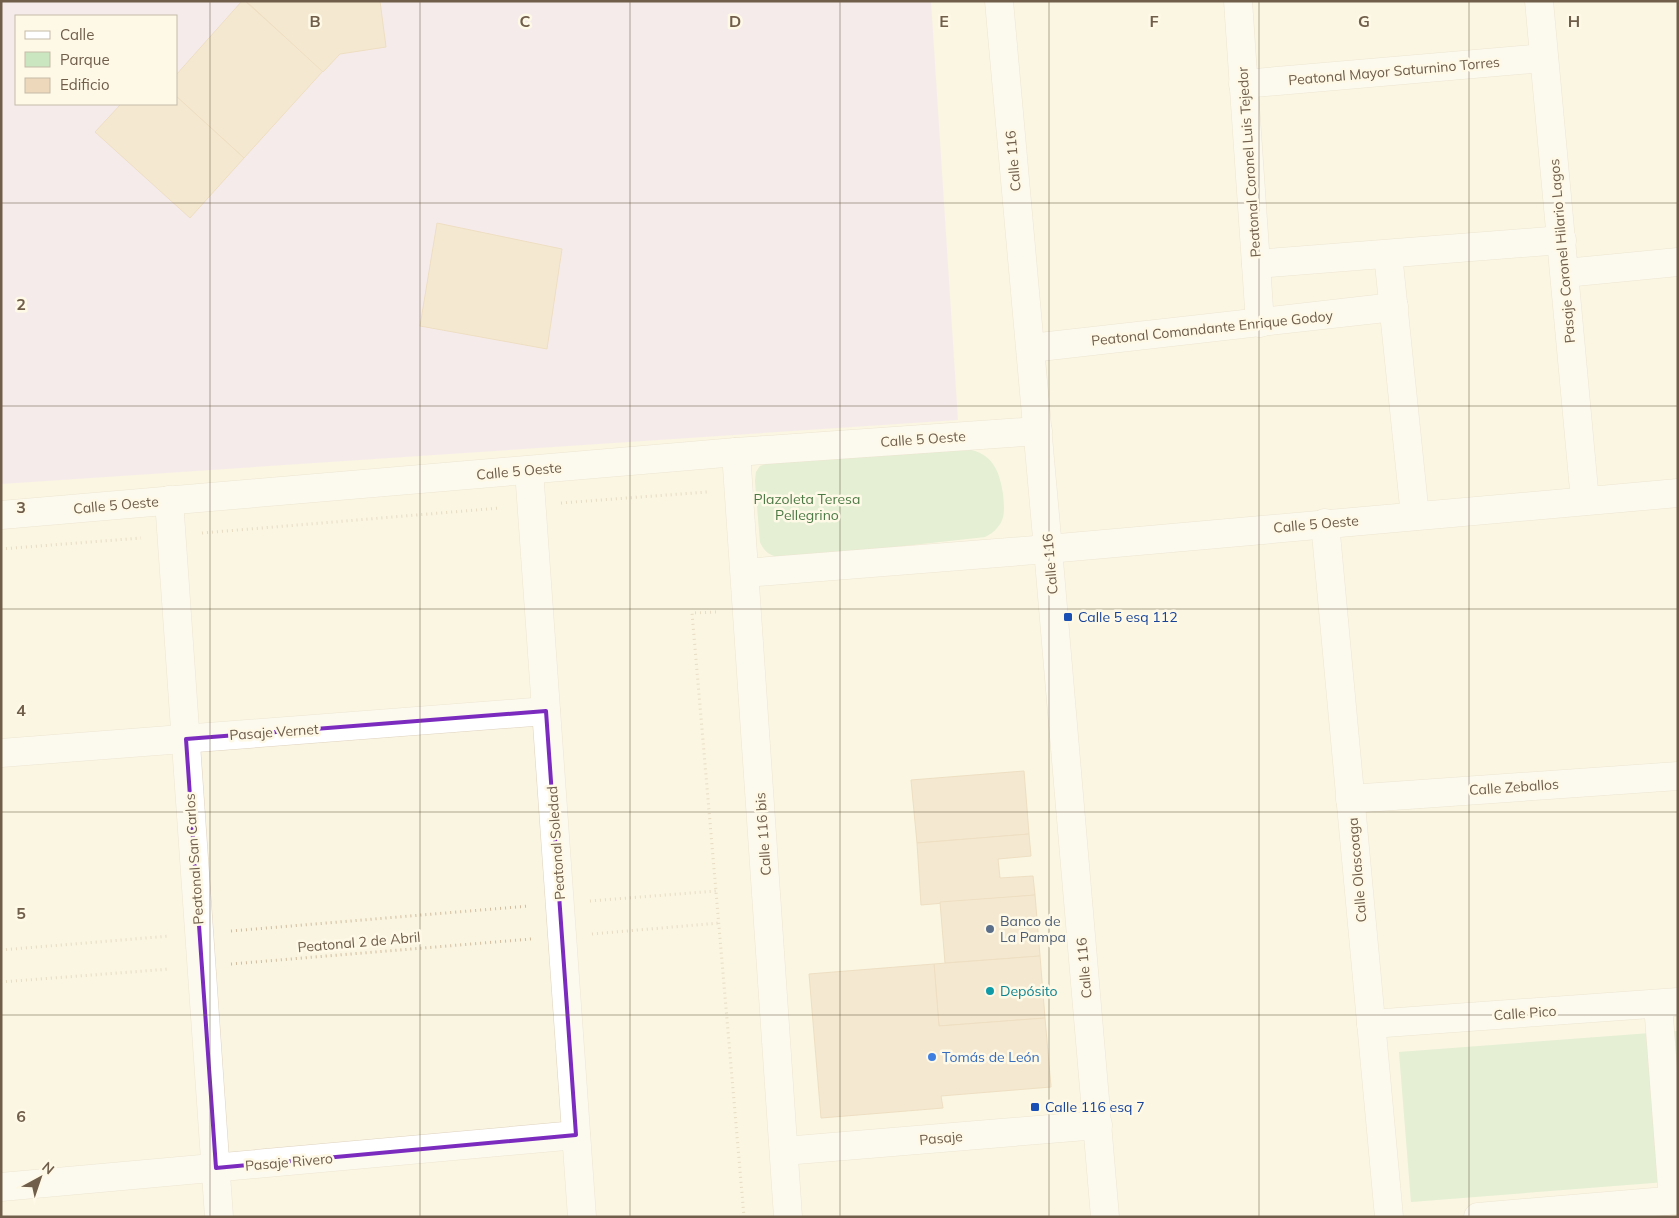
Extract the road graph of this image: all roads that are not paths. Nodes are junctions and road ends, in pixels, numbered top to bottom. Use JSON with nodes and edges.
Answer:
{"nodes":[{"id":1,"x":999,"y":1,"type":"edge"},
{"id":2,"x":1238,"y":1,"type":"edge"},
{"id":3,"x":1540,"y":1,"type":"edge"},
{"id":4,"x":1544,"y":58,"type":"junction"},
{"id":5,"x":1243,"y":84,"type":"junction"},
{"id":6,"x":1562,"y":240,"type":"junction"},
{"id":7,"x":1388,"y":254,"type":"junction"},
{"id":8,"x":1678,"y":262,"type":"edge"},
{"id":9,"x":1256,"y":264,"type":"junction"},
{"id":10,"x":1564,"y":273,"type":"junction"},
{"id":11,"x":1394,"y":307,"type":"junction"},
{"id":12,"x":1260,"y":323,"type":"junction"},
{"id":13,"x":1030,"y":348,"type":"junction"},
{"id":14,"x":1038,"y":431,"type":"junction"},
{"id":15,"x":736,"y":452,"type":"junction"},
{"id":16,"x":529,"y":470,"type":"junction"},
{"id":17,"x":1678,"y":493,"type":"edge"},
{"id":18,"x":168,"y":500,"type":"junction"},
{"id":19,"x":1586,"y":501,"type":"junction"},
{"id":20,"x":1,"y":515,"type":"edge"},
{"id":21,"x":1415,"y":516,"type":"junction"},
{"id":22,"x":1325,"y":523,"type":"junction"},
{"id":23,"x":1048,"y":549,"type":"junction"},
{"id":24,"x":745,"y":573,"type":"junction"},
{"id":25,"x":546,"y":711,"type":"junction"},
{"id":26,"x":186,"y":739,"type":"junction"},
{"id":27,"x":1,"y":753,"type":"edge"},
{"id":28,"x":1678,"y":776,"type":"edge"},
{"id":29,"x":1350,"y":799,"type":"junction"},
{"id":30,"x":1668,"y":1003,"type":"edge"},
{"id":31,"x":1372,"y":1024,"type":"junction"},
{"id":32,"x":1098,"y":1124,"type":"junction"},
{"id":33,"x":576,"y":1135,"type":"junction"},
{"id":34,"x":784,"y":1151,"type":"junction"},
{"id":35,"x":216,"y":1168,"type":"junction"},
{"id":36,"x":1,"y":1188,"type":"edge"},
{"id":37,"x":1675,"y":1200,"type":"edge"},
{"id":38,"x":219,"y":1217,"type":"edge"},
{"id":39,"x":582,"y":1217,"type":"edge"},
{"id":40,"x":788,"y":1217,"type":"edge"},
{"id":41,"x":1104,"y":1217,"type":"edge"},
{"id":42,"x":1389,"y":1217,"type":"edge"},
{"id":43,"x":1478,"y":1217,"type":"edge"}],
"edges":[{"from":1,"to":13,"type":"street","name":"Calle 116"},
{"from":2,"to":5,"type":"street","name":"Peatonal Coronel Luis Tejedor"},
{"from":3,"to":4,"type":"street","name":"Pasaje Coronel Hilario Lagos"},
{"from":4,"to":5,"type":"street","name":"Peatonal Mayor Saturnino Torres"},
{"from":4,"to":6,"type":"street","name":"Pasaje Coronel Hilario Lagos"},
{"from":5,"to":9,"type":"street","name":"Peatonal Coronel Luis Tejedor"},
{"from":6,"to":7,"type":"street"},
{"from":6,"to":10,"type":"street","name":"Pasaje Coronel Hilario Lagos"},
{"from":7,"to":9,"type":"street"},
{"from":7,"to":11,"type":"street"},
{"from":8,"to":10,"type":"street"},
{"from":9,"to":12,"type":"street","name":"Peatonal Coronel Luis Tejedor"},
{"from":10,"to":19,"type":"street","name":"Pasaje Coronel Hilario Lagos"},
{"from":11,"to":12,"type":"street","name":"Peatonal Comandante Enrique Godoy"},
{"from":11,"to":21,"type":"street"},
{"from":12,"to":13,"type":"street","name":"Peatonal Comandante Enrique Godoy"},
{"from":13,"to":14,"type":"street","name":"Calle 116"},
{"from":14,"to":15,"type":"street","name":"Calle 5 Oeste"},
{"from":14,"to":23,"type":"street","name":"Calle 116"},
{"from":15,"to":16,"type":"street","name":"Calle 5 Oeste"},
{"from":15,"to":24,"type":"street","name":"Calle 116 bis"},
{"from":16,"to":18,"type":"street","name":"Calle 5 Oeste"},
{"from":16,"to":25,"type":"street","name":"Peatonal Soledad"},
{"from":17,"to":19,"type":"street","name":"Calle 5 Oeste"},
{"from":18,"to":20,"type":"street","name":"Calle 5 Oeste"},
{"from":18,"to":26,"type":"street","name":"Peatonal San Carlos"},
{"from":19,"to":21,"type":"street","name":"Calle 5 Oeste"},
{"from":21,"to":22,"type":"street","name":"Calle 5 Oeste"},
{"from":22,"to":23,"type":"street","name":"Calle 5 Oeste"},
{"from":22,"to":29,"type":"street","name":"Calle Olascoaga"},
{"from":23,"to":24,"type":"street","name":"Calle 5 Oeste"},
{"from":23,"to":32,"type":"street","name":"Calle 116"},
{"from":24,"to":34,"type":"street","name":"Calle 116 bis"},
{"from":25,"to":26,"type":"street","name":"Pasaje Vernet"},
{"from":25,"to":33,"type":"street","name":"Peatonal Soledad"},
{"from":26,"to":27,"type":"street","name":"Pasaje Vernet"},
{"from":26,"to":35,"type":"street","name":"Peatonal San Carlos"},
{"from":28,"to":29,"type":"street","name":"Calle Zeballos"},
{"from":29,"to":31,"type":"street","name":"Calle Olascoaga"},
{"from":30,"to":31,"type":"street","name":"Calle Pico"},
{"from":30,"to":37,"type":"street"},
{"from":31,"to":42,"type":"street","name":"Calle Olascoaga"},
{"from":32,"to":34,"type":"street","name":"Pasaje"},
{"from":32,"to":41,"type":"street","name":"Calle 116"},
{"from":33,"to":35,"type":"street","name":"Pasaje Rivero"},
{"from":33,"to":39,"type":"street","name":"Peatonal Soledad"},
{"from":34,"to":40,"type":"street","name":"Calle 116 bis"},
{"from":35,"to":36,"type":"street","name":"Pasaje Rivero"},
{"from":35,"to":38,"type":"street","name":"Peatonal San Carlos"},
{"from":37,"to":43,"type":"street"}]}
